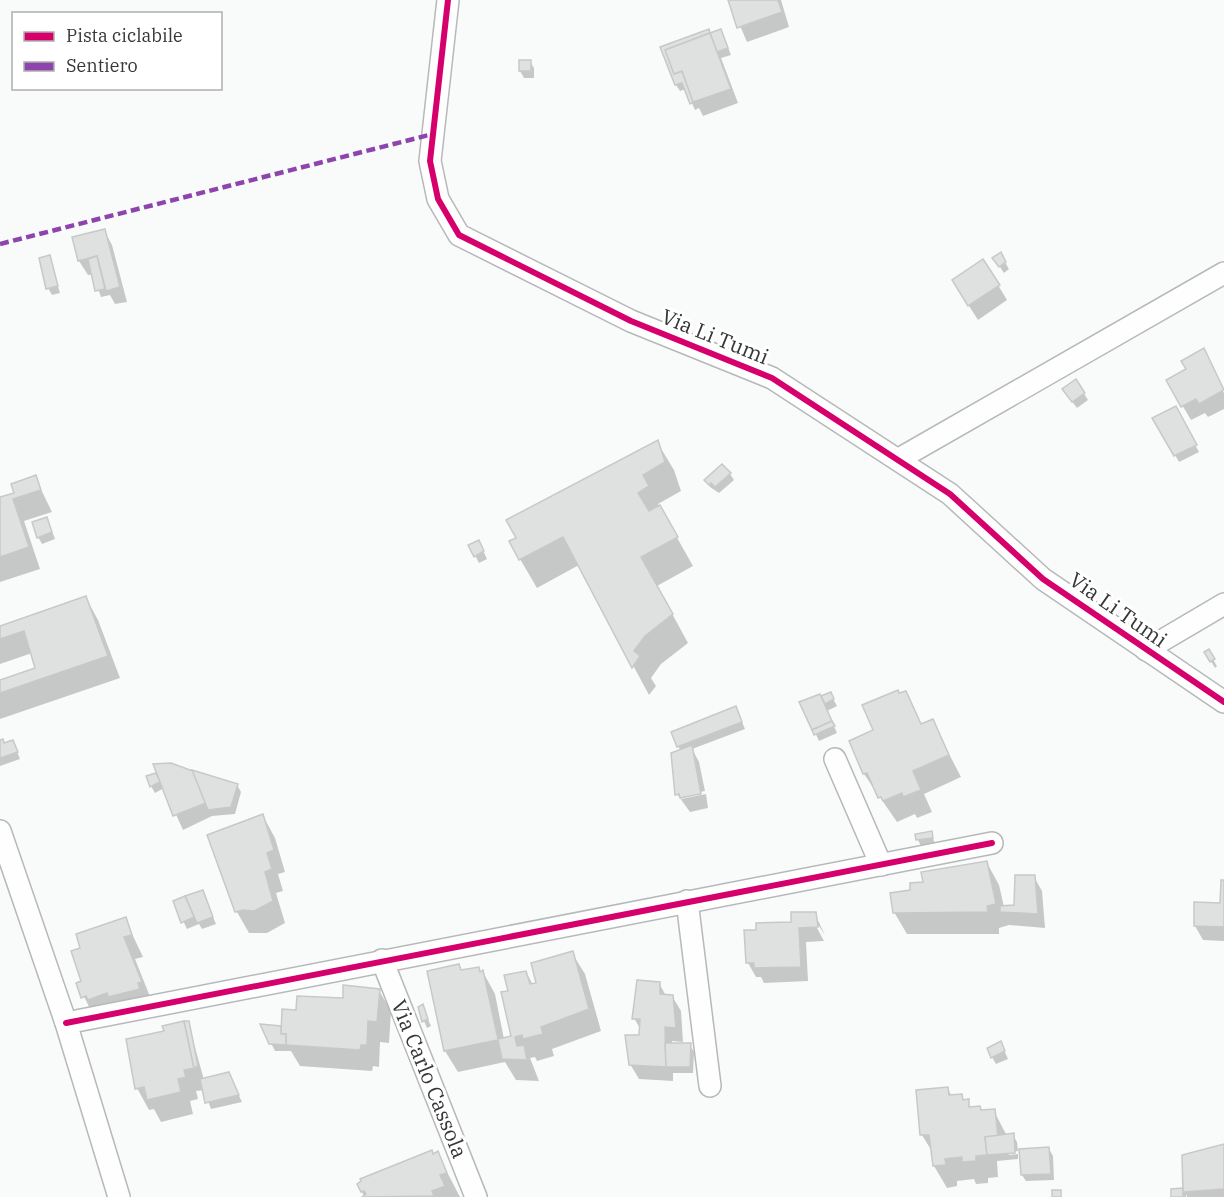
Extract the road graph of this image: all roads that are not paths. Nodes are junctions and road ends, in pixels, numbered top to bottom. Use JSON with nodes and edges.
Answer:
{"nodes":[{"id":1,"x":448,"y":0,"type":"edge"},
{"id":2,"x":1224,"y":273,"type":"edge"},
{"id":3,"x":899,"y":459,"type":"junction"},
{"id":4,"x":1224,"y":604,"type":"edge"},
{"id":5,"x":1146,"y":650,"type":"junction"},
{"id":6,"x":1224,"y":702,"type":"edge"},
{"id":7,"x":835,"y":759,"type":"dead end"},
{"id":8,"x":0,"y":831,"type":"edge"},
{"id":9,"x":992,"y":843,"type":"dead end"},
{"id":10,"x":881,"y":865,"type":"junction"},
{"id":11,"x":687,"y":902,"type":"junction"},
{"id":12,"x":382,"y":960,"type":"junction"},
{"id":13,"x":66,"y":1023,"type":"junction"},
{"id":14,"x":710,"y":1086,"type":"dead end"},
{"id":15,"x":119,"y":1197,"type":"edge"},
{"id":16,"x":476,"y":1197,"type":"edge"}],
"edges":[{"from":1,"to":3,"type":"street","name":"Via Li Tumi"},
{"from":2,"to":3,"type":"street"},
{"from":3,"to":5,"type":"street","name":"Via Li Tumi"},
{"from":4,"to":5,"type":"street"},
{"from":5,"to":6,"type":"street","name":"Via Li Tumi"},
{"from":7,"to":10,"type":"street"},
{"from":8,"to":13,"type":"street"},
{"from":9,"to":10,"type":"street"},
{"from":10,"to":11,"type":"street"},
{"from":11,"to":12,"type":"street"},
{"from":11,"to":14,"type":"street"},
{"from":12,"to":13,"type":"street"},
{"from":12,"to":16,"type":"street","name":"Via Carlo Cassola"},
{"from":13,"to":15,"type":"street"}]}
